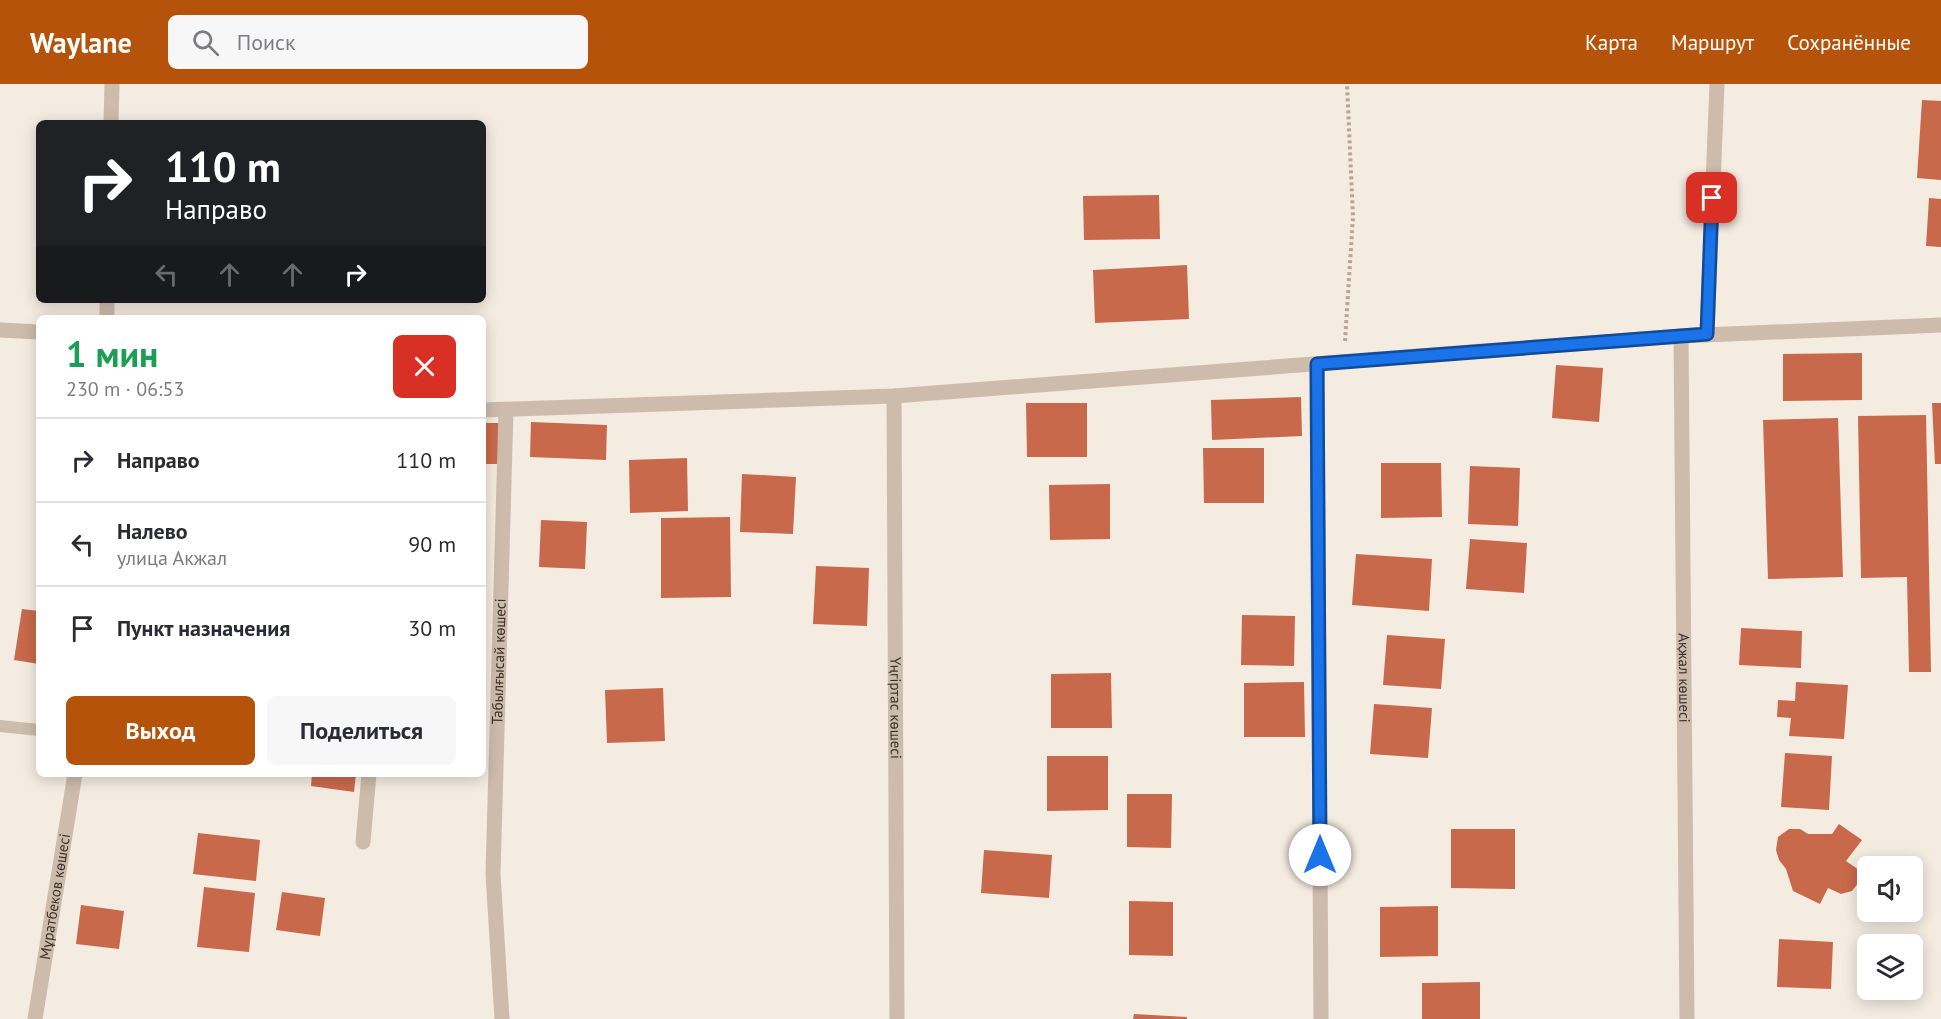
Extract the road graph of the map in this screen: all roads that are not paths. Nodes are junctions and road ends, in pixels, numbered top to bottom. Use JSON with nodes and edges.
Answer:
{"nodes":[{"id":1,"x":112,"y":84,"type":"edge"},
{"id":2,"x":1717,"y":84,"type":"edge"},
{"id":3,"x":111,"y":120,"type":"edge"},
{"id":4,"x":1941,"y":325,"type":"edge"},
{"id":5,"x":0,"y":330,"type":"edge"},
{"id":6,"x":36,"y":332,"type":"edge"},
{"id":7,"x":1707,"y":334,"type":"junction"},
{"id":8,"x":1681,"y":336,"type":"junction"},
{"id":9,"x":1317,"y":364,"type":"junction"},
{"id":10,"x":894,"y":396,"type":"junction"},
{"id":11,"x":486,"y":410,"type":"edge"},
{"id":12,"x":506,"y":410,"type":"junction"},
{"id":13,"x":0,"y":726,"type":"edge"},
{"id":14,"x":36,"y":730,"type":"edge"},
{"id":15,"x":75,"y":777,"type":"edge"},
{"id":16,"x":369,"y":777,"type":"edge"},
{"id":17,"x":363,"y":842,"type":"dead end"},
{"id":18,"x":35,"y":1019,"type":"edge"},
{"id":19,"x":501,"y":1019,"type":"edge"},
{"id":20,"x":897,"y":1019,"type":"edge"},
{"id":21,"x":1321,"y":1019,"type":"edge"},
{"id":22,"x":1688,"y":1019,"type":"edge"}],
"edges":[{"from":1,"to":3,"type":"street"},
{"from":2,"to":7,"type":"street"},
{"from":4,"to":7,"type":"street"},
{"from":5,"to":6,"type":"street"},
{"from":7,"to":8,"type":"street"},
{"from":8,"to":9,"type":"street"},
{"from":8,"to":22,"type":"street","name":"Ақжал көшесі"},
{"from":9,"to":10,"type":"street"},
{"from":9,"to":21,"type":"street"},
{"from":10,"to":12,"type":"street"},
{"from":10,"to":20,"type":"street","name":"Үңгіртас көшесі"},
{"from":11,"to":12,"type":"street"},
{"from":12,"to":19,"type":"street","name":"Табылғысай көшесі"},
{"from":13,"to":14,"type":"lane"},
{"from":15,"to":18,"type":"street","name":"Мұратбеков көшесі"},
{"from":16,"to":17,"type":"street"}]}
